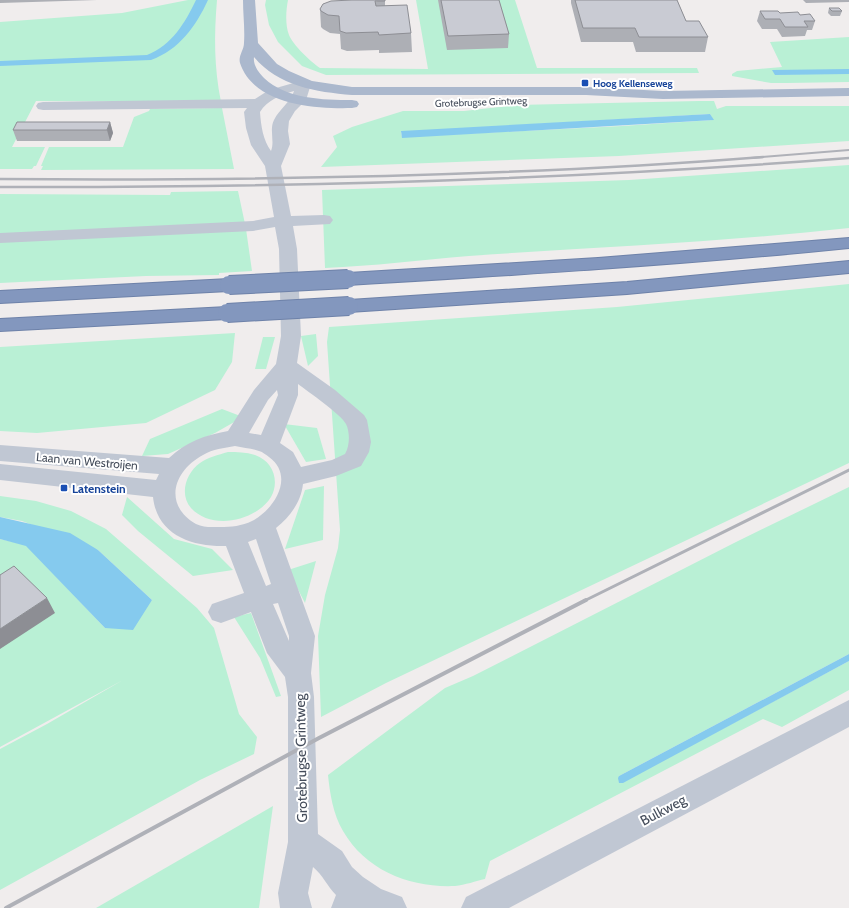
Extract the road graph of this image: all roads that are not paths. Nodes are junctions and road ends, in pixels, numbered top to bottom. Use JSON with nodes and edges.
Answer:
{"nodes":[{"id":1,"x":249,"y":0,"type":"edge"},
{"id":2,"x":251,"y":44,"type":"junction"},
{"id":3,"x":304,"y":84,"type":"junction"},
{"id":4,"x":276,"y":92,"type":"junction"},
{"id":5,"x":849,"y":92,"type":"edge"},
{"id":6,"x":663,"y":94,"type":"junction"},
{"id":7,"x":299,"y":100,"type":"junction"},
{"id":8,"x":258,"y":103,"type":"junction"},
{"id":9,"x":43,"y":106,"type":"dead end"},
{"id":10,"x":273,"y":166,"type":"junction"},
{"id":11,"x":324,"y":220,"type":"dead end"},
{"id":12,"x":283,"y":221,"type":"junction"},
{"id":13,"x":0,"y":238,"type":"edge"},
{"id":14,"x":849,"y":243,"type":"edge"},
{"id":15,"x":849,"y":267,"type":"edge"},
{"id":16,"x":0,"y":297,"type":"edge"},
{"id":17,"x":0,"y":325,"type":"edge"},
{"id":18,"x":286,"y":366,"type":"junction"},
{"id":19,"x":235,"y":438,"type":"junction"},
{"id":20,"x":268,"y":445,"type":"junction"},
{"id":21,"x":0,"y":453,"type":"edge"},
{"id":22,"x":173,"y":467,"type":"junction"},
{"id":23,"x":0,"y":472,"type":"edge"},
{"id":24,"x":294,"y":477,"type":"junction"},
{"id":25,"x":164,"y":489,"type":"junction"},
{"id":26,"x":263,"y":526,"type":"junction"},
{"id":27,"x":234,"y":536,"type":"junction"},
{"id":28,"x":285,"y":589,"type":"junction"},
{"id":29,"x":258,"y":599,"type":"junction"},
{"id":30,"x":221,"y":612,"type":"dead end"},
{"id":31,"x":298,"y":673,"type":"junction"},
{"id":32,"x":849,"y":713,"type":"edge"},
{"id":33,"x":303,"y":842,"type":"junction"},
{"id":34,"x":351,"y":899,"type":"edge"},
{"id":35,"x":296,"y":908,"type":"edge"},
{"id":36,"x":391,"y":908,"type":"edge"},
{"id":37,"x":477,"y":908,"type":"edge"}],
"edges":[{"from":1,"to":2,"type":"main road","name":"Grotebrugse Grintweg"},
{"from":2,"to":3,"type":"main road"},
{"from":2,"to":4,"type":"main road","name":"Grotebrugse Grintweg"},
{"from":3,"to":4,"type":"street","name":"Grotebrugse Grintweg"},
{"from":3,"to":6,"type":"main road","name":"Grotebrugse Grintweg"},
{"from":3,"to":7,"type":"street"},
{"from":4,"to":7,"type":"main road","name":"Grotebrugse Grintweg"},
{"from":4,"to":8,"type":"street","name":"Grotebrugse Grintweg"},
{"from":5,"to":6,"type":"main road","name":"Grotebrugse Grintweg"},
{"from":6,"to":7,"type":"main road","name":"Grotebrugse Grintweg"},
{"from":7,"to":10,"type":"street"},
{"from":8,"to":9,"type":"street"},
{"from":8,"to":10,"type":"street"},
{"from":10,"to":12,"type":"street"},
{"from":11,"to":12,"type":"street"},
{"from":12,"to":13,"type":"street"},
{"from":12,"to":18,"type":"street"},
{"from":14,"to":16,"type":"highway","bridge":true},
{"from":15,"to":17,"type":"highway","bridge":true},
{"from":18,"to":19,"type":"street"},
{"from":18,"to":20,"type":"street"},
{"from":18,"to":24,"type":"street"},
{"from":19,"to":20,"type":"street"},
{"from":19,"to":22,"type":"street"},
{"from":20,"to":24,"type":"street"},
{"from":21,"to":22,"type":"street","name":"Laan van Westroijen"},
{"from":22,"to":25,"type":"street"},
{"from":23,"to":25,"type":"street","name":"Laan van Westroijen"},
{"from":24,"to":26,"type":"street"},
{"from":25,"to":27,"type":"street"},
{"from":26,"to":27,"type":"street"},
{"from":26,"to":28,"type":"street","name":"Grotebrugse Grintweg"},
{"from":27,"to":29,"type":"street"},
{"from":28,"to":29,"type":"street"},
{"from":28,"to":31,"type":"street","name":"Grotebrugse Grintweg"},
{"from":29,"to":30,"type":"street"},
{"from":29,"to":31,"type":"street"},
{"from":31,"to":33,"type":"street","name":"Grotebrugse Grintweg"},
{"from":32,"to":37,"type":"street","name":"Bulkweg"},
{"from":33,"to":34,"type":"street"},
{"from":33,"to":35,"type":"street","name":"Grotebrugse Grintweg"},
{"from":34,"to":36,"type":"street"}]}
